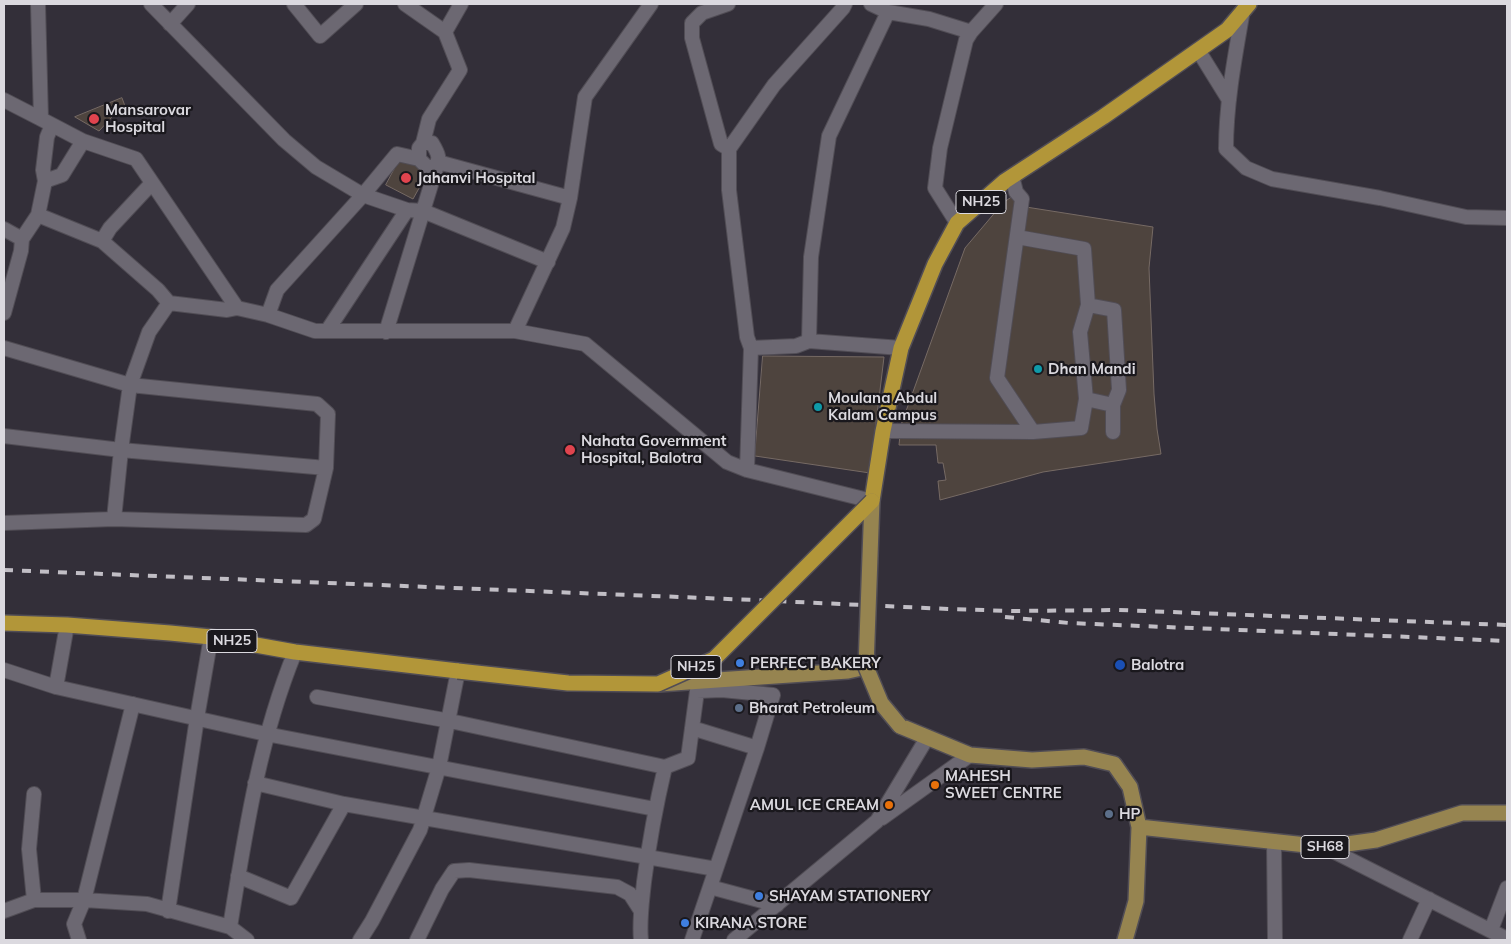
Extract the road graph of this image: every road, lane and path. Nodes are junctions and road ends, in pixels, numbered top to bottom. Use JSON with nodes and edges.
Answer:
{"nodes":[{"id":1,"x":38,"y":4,"type":"edge"},
{"id":2,"x":151,"y":4,"type":"edge"},
{"id":3,"x":188,"y":4,"type":"edge"},
{"id":4,"x":294,"y":4,"type":"edge"},
{"id":5,"x":356,"y":4,"type":"edge"},
{"id":6,"x":405,"y":4,"type":"edge"},
{"id":7,"x":461,"y":4,"type":"edge"},
{"id":8,"x":651,"y":4,"type":"edge"},
{"id":9,"x":728,"y":4,"type":"edge"},
{"id":10,"x":845,"y":4,"type":"edge"},
{"id":11,"x":871,"y":4,"type":"edge"},
{"id":12,"x":996,"y":4,"type":"edge"},
{"id":13,"x":1246,"y":7,"type":"edge"},
{"id":14,"x":888,"y":12,"type":"junction"},
{"id":15,"x":170,"y":24,"type":"junction"},
{"id":16,"x":445,"y":32,"type":"junction"},
{"id":17,"x":971,"y":32,"type":"junction"},
{"id":18,"x":1198,"y":50,"type":"junction"},
{"id":19,"x":4,"y":100,"type":"edge"},
{"id":20,"x":1229,"y":100,"type":"junction"},
{"id":21,"x":46,"y":122,"type":"junction"},
{"id":22,"x":84,"y":141,"type":"junction"},
{"id":23,"x":423,"y":143,"type":"junction"},
{"id":24,"x":729,"y":149,"type":"junction"},
{"id":25,"x":419,"y":159,"type":"junction"},
{"id":26,"x":438,"y":162,"type":"junction"},
{"id":27,"x":1012,"y":176,"type":"junction"},
{"id":28,"x":45,"y":181,"type":"junction"},
{"id":29,"x":152,"y":183,"type":"junction"},
{"id":30,"x":363,"y":195,"type":"junction"},
{"id":31,"x":570,"y":198,"type":"junction"},
{"id":32,"x":407,"y":210,"type":"junction"},
{"id":33,"x":423,"y":211,"type":"junction"},
{"id":34,"x":38,"y":215,"type":"junction"},
{"id":35,"x":1507,"y":218,"type":"edge"},
{"id":36,"x":957,"y":223,"type":"junction"},
{"id":37,"x":4,"y":229,"type":"edge"},
{"id":38,"x":1017,"y":237,"type":"junction"},
{"id":39,"x":22,"y":239,"type":"junction"},
{"id":40,"x":102,"y":241,"type":"junction"},
{"id":41,"x":548,"y":262,"type":"junction"},
{"id":42,"x":169,"y":303,"type":"junction"},
{"id":43,"x":1088,"y":305,"type":"junction"},
{"id":44,"x":237,"y":308,"type":"junction"},
{"id":45,"x":4,"y":312,"type":"edge"},
{"id":46,"x":268,"y":315,"type":"junction"},
{"id":47,"x":328,"y":331,"type":"junction"},
{"id":48,"x":515,"y":331,"type":"junction"},
{"id":49,"x":386,"y":332,"type":"junction"},
{"id":50,"x":808,"y":341,"type":"junction"},
{"id":51,"x":4,"y":348,"type":"edge"},
{"id":52,"x":751,"y":348,"type":"junction"},
{"id":53,"x":901,"y":348,"type":"junction"},
{"id":54,"x":130,"y":385,"type":"junction"},
{"id":55,"x":1086,"y":399,"type":"junction"},
{"id":56,"x":1113,"y":405,"type":"junction"},
{"id":57,"x":883,"y":431,"type":"junction"},
{"id":58,"x":1033,"y":432,"type":"junction"},
{"id":59,"x":1113,"y":432,"type":"dead end"},
{"id":60,"x":4,"y":436,"type":"edge"},
{"id":61,"x":121,"y":450,"type":"junction"},
{"id":62,"x":326,"y":468,"type":"junction"},
{"id":63,"x":747,"y":470,"type":"junction"},
{"id":64,"x":872,"y":502,"type":"junction"},
{"id":65,"x":114,"y":519,"type":"junction"},
{"id":66,"x":4,"y":524,"type":"edge"},
{"id":67,"x":4,"y":625,"type":"edge"},
{"id":68,"x":67,"y":625,"type":"junction"},
{"id":69,"x":211,"y":637,"type":"junction"},
{"id":70,"x":295,"y":652,"type":"junction"},
{"id":71,"x":866,"y":667,"type":"junction"},
{"id":72,"x":4,"y":670,"type":"edge"},
{"id":73,"x":458,"y":671,"type":"junction"},
{"id":74,"x":658,"y":684,"type":"junction"},
{"id":75,"x":56,"y":687,"type":"junction"},
{"id":76,"x":317,"y":697,"type":"dead end"},
{"id":77,"x":133,"y":704,"type":"junction"},
{"id":78,"x":197,"y":718,"type":"junction"},
{"id":79,"x":450,"y":721,"type":"junction"},
{"id":80,"x":692,"y":728,"type":"junction"},
{"id":81,"x":266,"y":734,"type":"junction"},
{"id":82,"x":927,"y":738,"type":"junction"},
{"id":83,"x":757,"y":748,"type":"junction"},
{"id":84,"x":970,"y":755,"type":"junction"},
{"id":85,"x":439,"y":767,"type":"junction"},
{"id":86,"x":665,"y":767,"type":"junction"},
{"id":87,"x":255,"y":783,"type":"junction"},
{"id":88,"x":34,"y":794,"type":"dead end"},
{"id":89,"x":344,"y":804,"type":"junction"},
{"id":90,"x":655,"y":809,"type":"junction"},
{"id":91,"x":1507,"y":813,"type":"edge"},
{"id":92,"x":424,"y":818,"type":"junction"},
{"id":93,"x":877,"y":821,"type":"junction"},
{"id":94,"x":1139,"y":827,"type":"junction"},
{"id":95,"x":1274,"y":841,"type":"junction"},
{"id":96,"x":1325,"y":847,"type":"junction"},
{"id":97,"x":647,"y":856,"type":"junction"},
{"id":98,"x":716,"y":869,"type":"junction"},
{"id":99,"x":238,"y":876,"type":"junction"},
{"id":100,"x":710,"y":888,"type":"junction"},
{"id":101,"x":1507,"y":888,"type":"edge"},
{"id":102,"x":1430,"y":899,"type":"junction"},
{"id":103,"x":34,"y":900,"type":"junction"},
{"id":104,"x":84,"y":900,"type":"junction"},
{"id":105,"x":777,"y":905,"type":"junction"},
{"id":106,"x":4,"y":911,"type":"edge"},
{"id":107,"x":168,"y":911,"type":"junction"},
{"id":108,"x":641,"y":912,"type":"junction"},
{"id":109,"x":230,"y":927,"type":"junction"},
{"id":110,"x":1491,"y":930,"type":"junction"},
{"id":111,"x":1507,"y":939,"type":"edge"},
{"id":112,"x":79,"y":940,"type":"edge"},
{"id":113,"x":246,"y":940,"type":"edge"},
{"id":114,"x":360,"y":940,"type":"edge"},
{"id":115,"x":416,"y":940,"type":"edge"},
{"id":116,"x":641,"y":940,"type":"edge"},
{"id":117,"x":692,"y":940,"type":"edge"},
{"id":118,"x":734,"y":940,"type":"edge"},
{"id":119,"x":1124,"y":940,"type":"edge"},
{"id":120,"x":1275,"y":940,"type":"edge"},
{"id":121,"x":1410,"y":940,"type":"edge"}],
"edges":[{"from":1,"to":21,"type":"street"},
{"from":2,"to":15,"type":"street"},
{"from":3,"to":15,"type":"street"},
{"from":4,"to":5,"type":"street"},
{"from":6,"to":16,"type":"street"},
{"from":7,"to":16,"type":"street"},
{"from":8,"to":31,"type":"street"},
{"from":9,"to":24,"type":"street"},
{"from":10,"to":24,"type":"street"},
{"from":11,"to":14,"type":"street"},
{"from":12,"to":17,"type":"street"},
{"from":13,"to":18,"type":"highway","number":"NH25"},
{"from":13,"to":20,"type":"street"},
{"from":14,"to":17,"type":"street"},
{"from":14,"to":50,"type":"street"},
{"from":15,"to":30,"type":"street"},
{"from":16,"to":23,"type":"street"},
{"from":17,"to":36,"type":"street"},
{"from":18,"to":20,"type":"street"},
{"from":18,"to":27,"type":"highway","number":"NH25"},
{"from":19,"to":21,"type":"street"},
{"from":20,"to":35,"type":"street"},
{"from":21,"to":22,"type":"street"},
{"from":21,"to":28,"type":"street"},
{"from":22,"to":28,"type":"street"},
{"from":22,"to":29,"type":"street"},
{"from":23,"to":25,"type":"street"},
{"from":23,"to":26,"type":"street"},
{"from":24,"to":52,"type":"street"},
{"from":25,"to":26,"type":"street"},
{"from":25,"to":30,"type":"street"},
{"from":26,"to":31,"type":"street"},
{"from":26,"to":33,"type":"street"},
{"from":27,"to":36,"type":"highway","number":"NH25"},
{"from":27,"to":38,"type":"street"},
{"from":28,"to":34,"type":"street"},
{"from":29,"to":40,"type":"street"},
{"from":29,"to":44,"type":"street"},
{"from":30,"to":32,"type":"street"},
{"from":30,"to":46,"type":"street"},
{"from":31,"to":41,"type":"street"},
{"from":32,"to":33,"type":"street"},
{"from":32,"to":47,"type":"street"},
{"from":33,"to":41,"type":"street"},
{"from":33,"to":49,"type":"street"},
{"from":34,"to":39,"type":"street"},
{"from":34,"to":40,"type":"street"},
{"from":36,"to":53,"type":"highway","number":"NH25"},
{"from":37,"to":39,"type":"street"},
{"from":38,"to":43,"type":"street"},
{"from":38,"to":58,"type":"street"},
{"from":39,"to":45,"type":"street"},
{"from":40,"to":42,"type":"street"},
{"from":41,"to":48,"type":"street"},
{"from":42,"to":44,"type":"street"},
{"from":42,"to":54,"type":"street"},
{"from":43,"to":55,"type":"street"},
{"from":43,"to":56,"type":"street"},
{"from":44,"to":46,"type":"street"},
{"from":46,"to":47,"type":"street"},
{"from":47,"to":49,"type":"street"},
{"from":48,"to":49,"type":"street"},
{"from":48,"to":63,"type":"street"},
{"from":50,"to":52,"type":"street"},
{"from":50,"to":53,"type":"street"},
{"from":51,"to":54,"type":"street"},
{"from":52,"to":63,"type":"street"},
{"from":53,"to":57,"type":"highway","number":"NH25"},
{"from":54,"to":61,"type":"street"},
{"from":54,"to":62,"type":"street"},
{"from":55,"to":56,"type":"street"},
{"from":55,"to":58,"type":"street"},
{"from":56,"to":59,"type":"street"},
{"from":57,"to":58,"type":"street"},
{"from":57,"to":64,"type":"highway","number":"NH25"},
{"from":60,"to":61,"type":"street"},
{"from":61,"to":62,"type":"street"},
{"from":61,"to":65,"type":"street"},
{"from":62,"to":65,"type":"street"},
{"from":63,"to":64,"type":"street"},
{"from":64,"to":71,"type":"main road","bridge":true},
{"from":64,"to":74,"type":"highway","number":"NH25","bridge":true},
{"from":65,"to":66,"type":"street"},
{"from":67,"to":68,"type":"highway","number":"NH25"},
{"from":68,"to":69,"type":"highway","number":"NH25"},
{"from":68,"to":75,"type":"street"},
{"from":69,"to":70,"type":"highway","number":"NH25"},
{"from":69,"to":78,"type":"street"},
{"from":70,"to":73,"type":"highway","number":"NH25"},
{"from":70,"to":81,"type":"street"},
{"from":71,"to":74,"type":"main road","bridge":true},
{"from":71,"to":82,"type":"main road","bridge":true},
{"from":72,"to":75,"type":"street"},
{"from":73,"to":74,"type":"highway","number":"NH25","bridge":true},
{"from":73,"to":79,"type":"street"},
{"from":75,"to":77,"type":"street"},
{"from":76,"to":79,"type":"street"},
{"from":77,"to":78,"type":"street"},
{"from":77,"to":104,"type":"street"},
{"from":78,"to":81,"type":"street"},
{"from":78,"to":107,"type":"street"},
{"from":79,"to":85,"type":"street"},
{"from":79,"to":86,"type":"street"},
{"from":80,"to":83,"type":"street"},
{"from":80,"to":83,"type":"street"},
{"from":80,"to":86,"type":"street"},
{"from":81,"to":85,"type":"street"},
{"from":81,"to":87,"type":"street"},
{"from":82,"to":84,"type":"main road"},
{"from":82,"to":93,"type":"street"},
{"from":83,"to":98,"type":"street"},
{"from":84,"to":93,"type":"street"},
{"from":84,"to":94,"type":"main road"},
{"from":85,"to":90,"type":"street"},
{"from":85,"to":92,"type":"street"},
{"from":86,"to":90,"type":"street"},
{"from":87,"to":89,"type":"street"},
{"from":87,"to":99,"type":"street"},
{"from":88,"to":103,"type":"street"},
{"from":89,"to":92,"type":"street"},
{"from":89,"to":99,"type":"street"},
{"from":90,"to":97,"type":"street"},
{"from":91,"to":96,"type":"main road","number":"SH68"},
{"from":92,"to":97,"type":"street"},
{"from":92,"to":114,"type":"street"},
{"from":93,"to":105,"type":"street"},
{"from":94,"to":95,"type":"main road","number":"SH68"},
{"from":94,"to":119,"type":"main road"},
{"from":95,"to":96,"type":"main road","number":"SH68"},
{"from":95,"to":120,"type":"street"},
{"from":96,"to":102,"type":"street"},
{"from":97,"to":98,"type":"street"},
{"from":97,"to":108,"type":"street"},
{"from":98,"to":100,"type":"street"},
{"from":99,"to":109,"type":"street"},
{"from":100,"to":105,"type":"street"},
{"from":100,"to":117,"type":"street"},
{"from":101,"to":110,"type":"street"},
{"from":102,"to":110,"type":"street"},
{"from":102,"to":121,"type":"street"},
{"from":103,"to":104,"type":"street"},
{"from":103,"to":106,"type":"street"},
{"from":104,"to":107,"type":"street"},
{"from":104,"to":112,"type":"street"},
{"from":105,"to":118,"type":"street"},
{"from":107,"to":109,"type":"street"},
{"from":108,"to":115,"type":"street"},
{"from":108,"to":116,"type":"street"},
{"from":109,"to":113,"type":"street"},
{"from":110,"to":111,"type":"street"}]}
